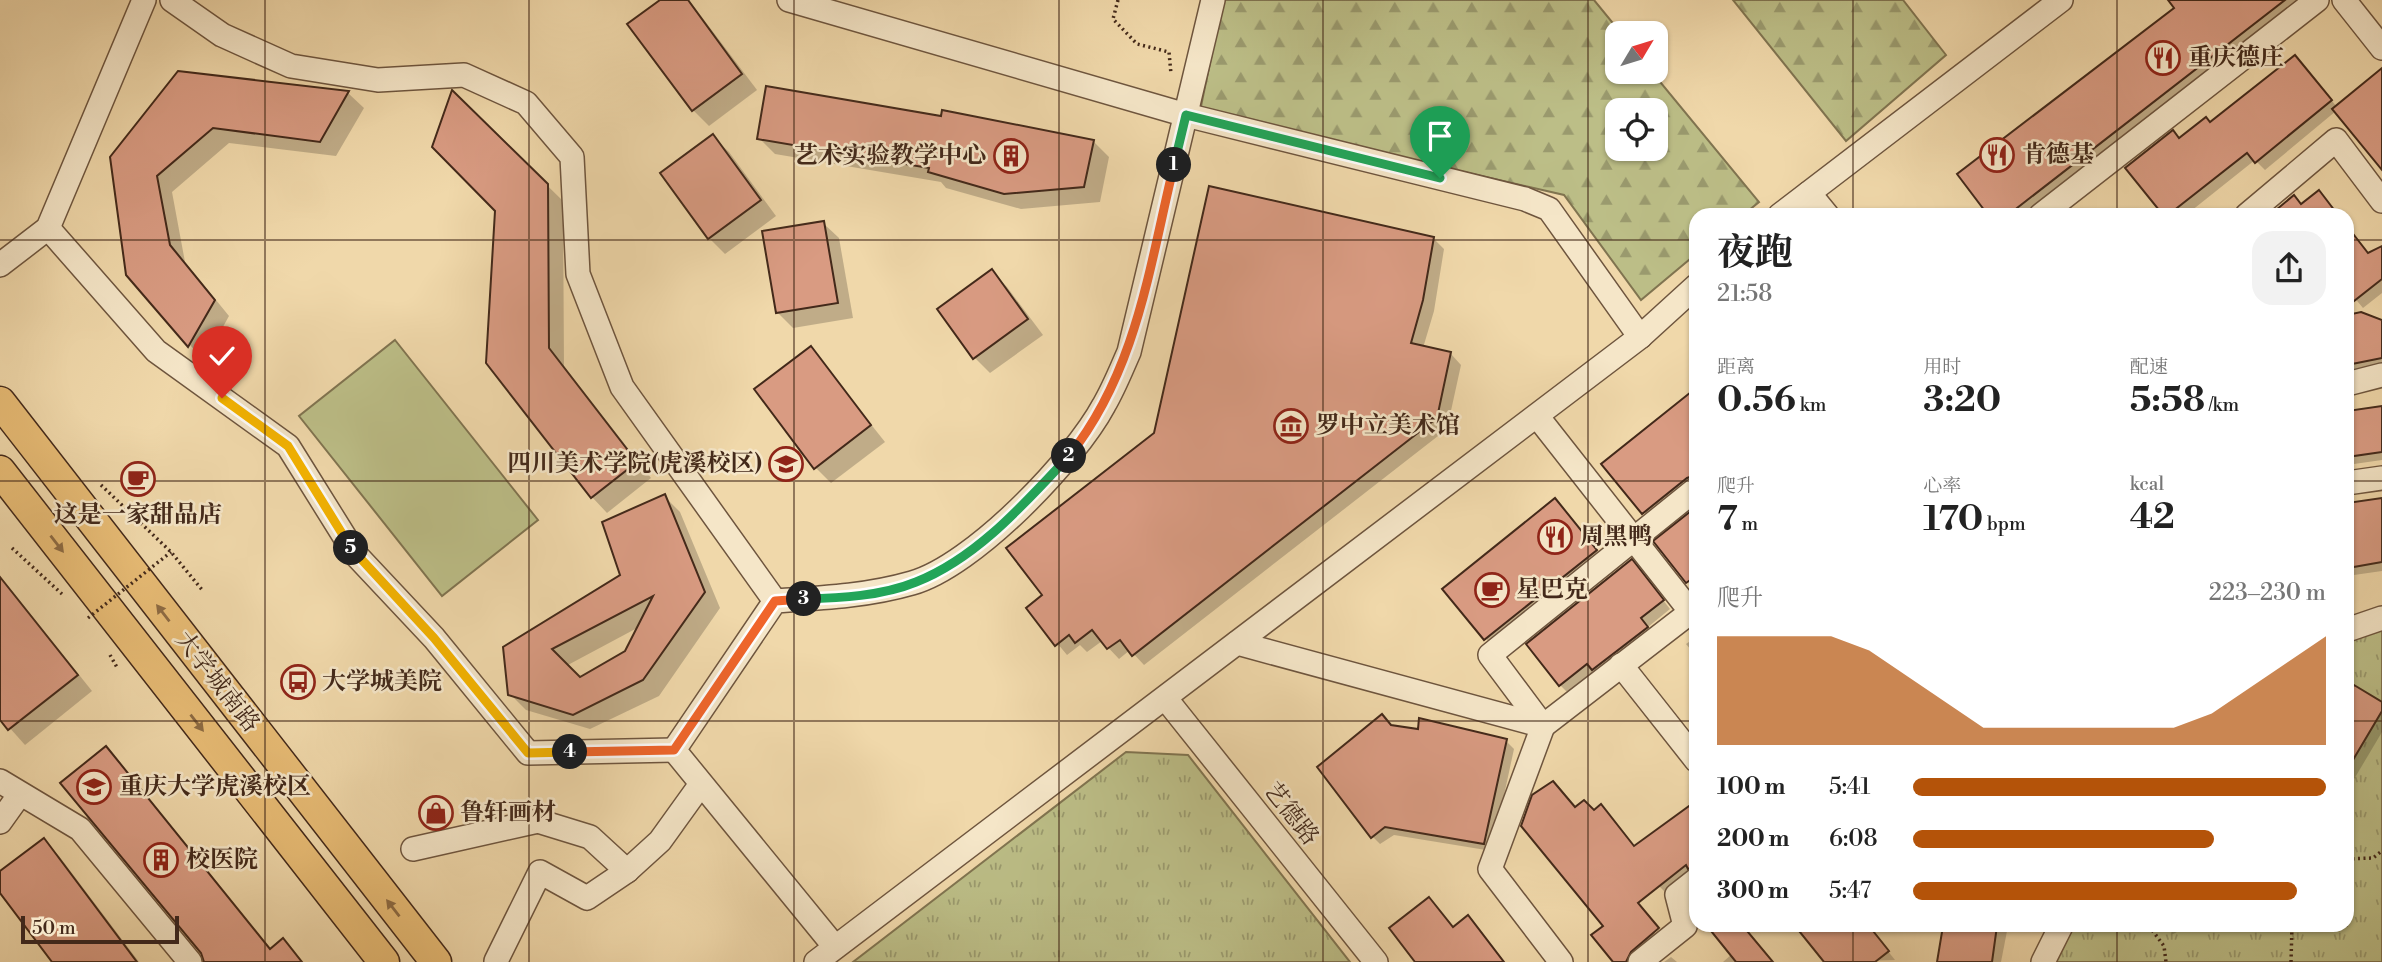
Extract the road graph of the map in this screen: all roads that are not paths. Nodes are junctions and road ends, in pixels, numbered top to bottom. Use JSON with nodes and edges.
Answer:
{"nodes":[{"id":1,"x":144,"y":0,"type":"edge"},
{"id":2,"x":172,"y":0,"type":"edge"},
{"id":3,"x":789,"y":0,"type":"edge"},
{"id":4,"x":1213,"y":0,"type":"edge"},
{"id":5,"x":2061,"y":0,"type":"edge"},
{"id":6,"x":2317,"y":0,"type":"edge"},
{"id":7,"x":2344,"y":0,"type":"edge"},
{"id":8,"x":2378,"y":35,"type":"edge"},
{"id":9,"x":1188,"y":108,"type":"junction"},
{"id":10,"x":1809,"y":193,"type":"junction"},
{"id":11,"x":2382,"y":201,"type":"edge"},
{"id":12,"x":1789,"y":208,"type":"edge"},
{"id":13,"x":1821,"y":208,"type":"edge"},
{"id":14,"x":2050,"y":208,"type":"edge"},
{"id":15,"x":2255,"y":208,"type":"edge"},
{"id":16,"x":48,"y":228,"type":"junction"},
{"id":17,"x":0,"y":265,"type":"edge"},
{"id":18,"x":1689,"y":292,"type":"edge"},
{"id":19,"x":1640,"y":337,"type":"junction"},
{"id":20,"x":2382,"y":375,"type":"edge"},
{"id":21,"x":2354,"y":382,"type":"edge"},
{"id":22,"x":0,"y":402,"type":"edge"},
{"id":23,"x":1537,"y":416,"type":"junction"},
{"id":24,"x":0,"y":471,"type":"edge"},
{"id":25,"x":2382,"y":478,"type":"edge"},
{"id":26,"x":2354,"y":482,"type":"edge"},
{"id":27,"x":1689,"y":495,"type":"edge"},
{"id":28,"x":1633,"y":541,"type":"junction"},
{"id":29,"x":775,"y":601,"type":"junction"},
{"id":30,"x":1689,"y":605,"type":"edge"},
{"id":31,"x":1689,"y":613,"type":"edge"},
{"id":32,"x":2382,"y":618,"type":"edge"},
{"id":33,"x":2354,"y":628,"type":"edge"},
{"id":34,"x":1237,"y":643,"type":"junction"},
{"id":35,"x":1621,"y":664,"type":"junction"},
{"id":36,"x":1166,"y":699,"type":"junction"},
{"id":37,"x":1542,"y":726,"type":"junction"},
{"id":38,"x":674,"y":750,"type":"junction"},
{"id":39,"x":1689,"y":751,"type":"edge"},
{"id":40,"x":0,"y":781,"type":"edge"},
{"id":41,"x":701,"y":783,"type":"junction"},
{"id":42,"x":20,"y":794,"type":"junction"},
{"id":43,"x":0,"y":822,"type":"edge"},
{"id":44,"x":413,"y":849,"type":"dead end"},
{"id":45,"x":626,"y":871,"type":"junction"},
{"id":46,"x":1689,"y":886,"type":"edge"},
{"id":47,"x":2058,"y":932,"type":"edge"},
{"id":48,"x":835,"y":947,"type":"junction"},
{"id":49,"x":496,"y":961,"type":"edge"},
{"id":50,"x":190,"y":962,"type":"edge"},
{"id":51,"x":384,"y":962,"type":"edge"},
{"id":52,"x":436,"y":962,"type":"edge"},
{"id":53,"x":816,"y":962,"type":"edge"},
{"id":54,"x":1376,"y":962,"type":"edge"},
{"id":55,"x":1561,"y":962,"type":"edge"},
{"id":56,"x":1640,"y":962,"type":"edge"},
{"id":57,"x":2043,"y":962,"type":"edge"}],
"edges":[{"from":1,"to":16,"type":"street"},
{"from":2,"to":29,"type":"street"},
{"from":3,"to":9,"type":"street"},
{"from":4,"to":9,"type":"street"},
{"from":5,"to":10,"type":"street"},
{"from":6,"to":14,"type":"street"},
{"from":7,"to":8,"type":"street"},
{"from":9,"to":19,"type":"street"},
{"from":9,"to":29,"type":"street"},
{"from":10,"to":12,"type":"street"},
{"from":10,"to":13,"type":"street"},
{"from":11,"to":15,"type":"street"},
{"from":16,"to":17,"type":"street"},
{"from":16,"to":38,"type":"street"},
{"from":18,"to":19,"type":"street"},
{"from":19,"to":23,"type":"street"},
{"from":20,"to":21,"type":"street"},
{"from":52,"to":22,"type":"main road","name":"大学城南路","one_way":true},
{"from":23,"to":28,"type":"street"},
{"from":23,"to":34,"type":"street"},
{"from":24,"to":51,"type":"main road","name":"大学城南路","one_way":true},
{"from":25,"to":26,"type":"street"},
{"from":27,"to":28,"type":"street"},
{"from":28,"to":30,"type":"street"},
{"from":28,"to":37,"type":"street"},
{"from":29,"to":38,"type":"street"},
{"from":31,"to":35,"type":"street"},
{"from":32,"to":33,"type":"street"},
{"from":34,"to":36,"type":"street"},
{"from":34,"to":37,"type":"street"},
{"from":35,"to":37,"type":"street"},
{"from":35,"to":39,"type":"street"},
{"from":36,"to":48,"type":"street"},
{"from":36,"to":54,"type":"street","name":"艺德路"},
{"from":37,"to":55,"type":"street"},
{"from":38,"to":41,"type":"street"},
{"from":40,"to":42,"type":"street"},
{"from":41,"to":45,"type":"street"},
{"from":41,"to":48,"type":"street"},
{"from":42,"to":43,"type":"street"},
{"from":42,"to":50,"type":"street"},
{"from":44,"to":45,"type":"street"},
{"from":45,"to":49,"type":"street"},
{"from":46,"to":56,"type":"street"},
{"from":47,"to":57,"type":"street"},
{"from":48,"to":53,"type":"street"}]}
